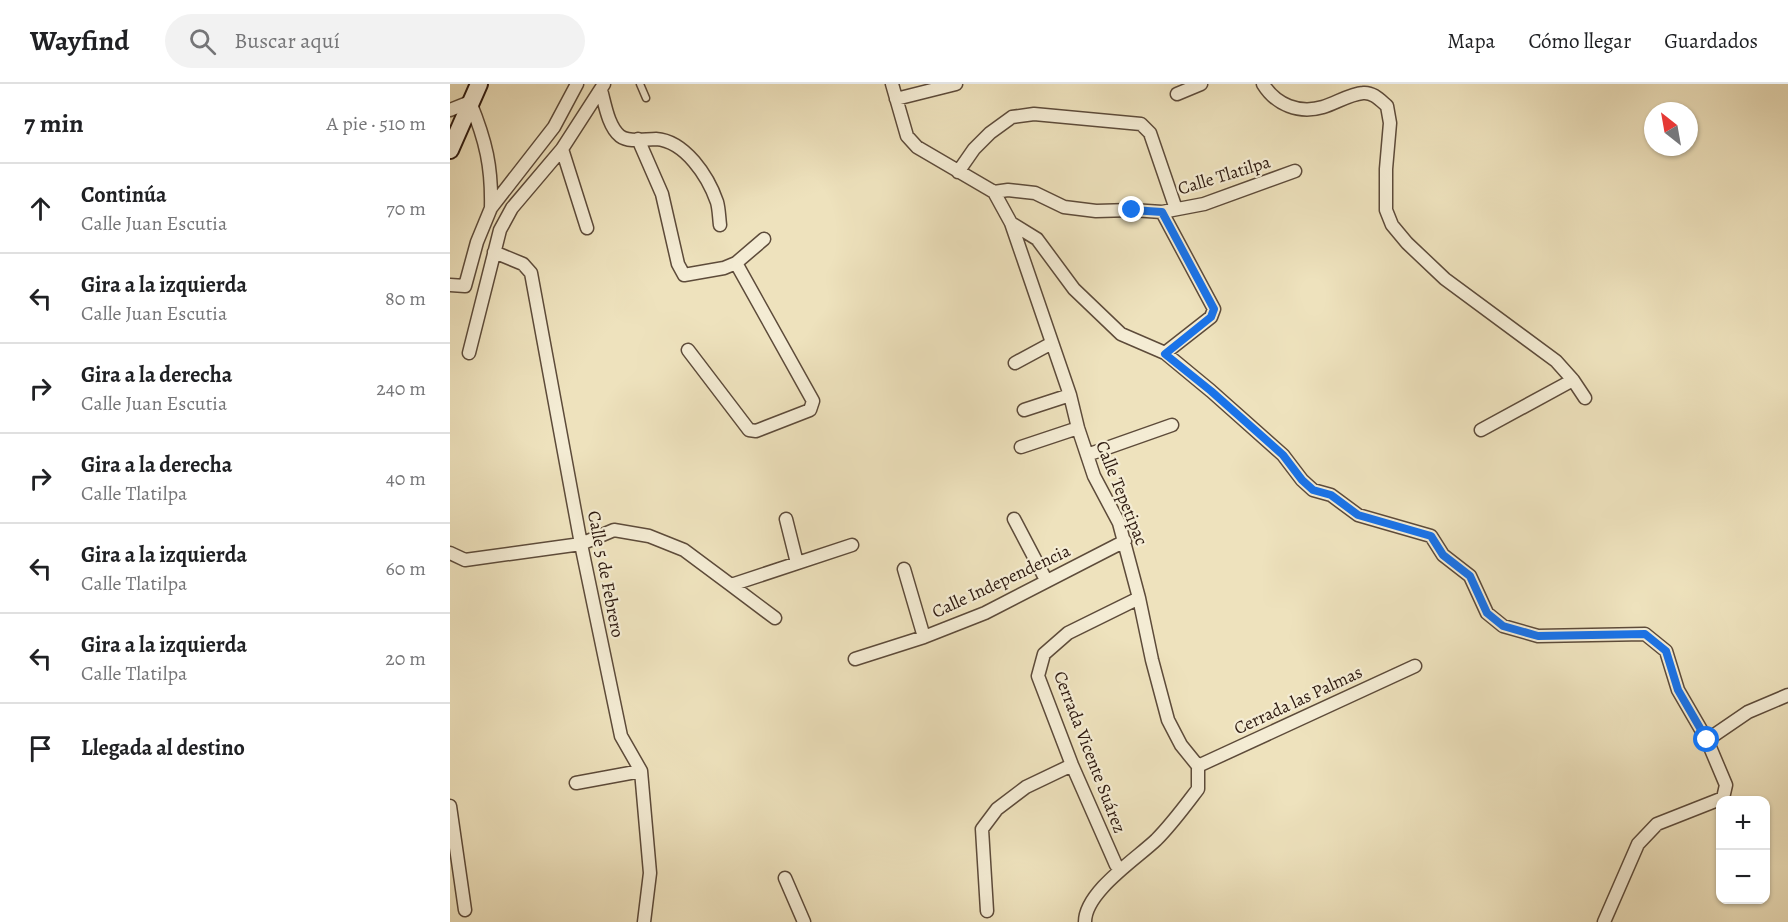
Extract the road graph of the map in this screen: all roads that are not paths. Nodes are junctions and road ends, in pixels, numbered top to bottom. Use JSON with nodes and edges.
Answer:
{"nodes":[{"id":1,"x":479,"y":84,"type":"edge"},
{"id":2,"x":577,"y":84,"type":"edge"},
{"id":3,"x":640,"y":84,"type":"edge"},
{"id":4,"x":892,"y":84,"type":"edge"},
{"id":5,"x":956,"y":84,"type":"edge"},
{"id":6,"x":1201,"y":84,"type":"edge"},
{"id":7,"x":1263,"y":84,"type":"edge"},
{"id":8,"x":602,"y":87,"type":"edge"},
{"id":9,"x":1177,"y":94,"type":"dead end"},
{"id":10,"x":646,"y":98,"type":"dead end"},
{"id":11,"x":896,"y":99,"type":"junction"},
{"id":12,"x":470,"y":102,"type":"junction"},
{"id":13,"x":450,"y":110,"type":"edge"},
{"id":14,"x":638,"y":139,"type":"junction"},
{"id":15,"x":562,"y":149,"type":"junction"},
{"id":16,"x":450,"y":150,"type":"edge"},
{"id":17,"x":1295,"y":171,"type":"dead end"},
{"id":18,"x":958,"y":172,"type":"junction"},
{"id":19,"x":994,"y":192,"type":"junction"},
{"id":20,"x":491,"y":208,"type":"junction"},
{"id":21,"x":1176,"y":209,"type":"junction"},
{"id":22,"x":1162,"y":212,"type":"junction"},
{"id":23,"x":1011,"y":223,"type":"junction"},
{"id":24,"x":720,"y":225,"type":"dead end"},
{"id":25,"x":587,"y":228,"type":"dead end"},
{"id":26,"x":764,"y":238,"type":"dead end"},
{"id":27,"x":494,"y":252,"type":"junction"},
{"id":28,"x":736,"y":262,"type":"junction"},
{"id":29,"x":450,"y":285,"type":"edge"},
{"id":30,"x":1052,"y":343,"type":"junction"},
{"id":31,"x":688,"y":350,"type":"dead end"},
{"id":32,"x":469,"y":353,"type":"dead end"},
{"id":33,"x":1165,"y":354,"type":"junction"},
{"id":34,"x":1015,"y":363,"type":"dead end"},
{"id":35,"x":1573,"y":380,"type":"junction"},
{"id":36,"x":1070,"y":395,"type":"junction"},
{"id":37,"x":1585,"y":398,"type":"dead end"},
{"id":38,"x":1024,"y":410,"type":"dead end"},
{"id":39,"x":1172,"y":425,"type":"dead end"},
{"id":40,"x":1078,"y":428,"type":"junction"},
{"id":41,"x":1481,"y":430,"type":"dead end"},
{"id":42,"x":1021,"y":447,"type":"dead end"},
{"id":43,"x":1087,"y":455,"type":"junction"},
{"id":44,"x":786,"y":519,"type":"dead end"},
{"id":45,"x":1014,"y":519,"type":"dead end"},
{"id":46,"x":1125,"y":541,"type":"junction"},
{"id":47,"x":581,"y":544,"type":"junction"},
{"id":48,"x":852,"y":545,"type":"dead end"},
{"id":49,"x":450,"y":553,"type":"edge"},
{"id":50,"x":797,"y":563,"type":"junction"},
{"id":51,"x":904,"y":569,"type":"dead end"},
{"id":52,"x":1046,"y":580,"type":"junction"},
{"id":53,"x":731,"y":585,"type":"junction"},
{"id":54,"x":1139,"y":598,"type":"junction"},
{"id":55,"x":775,"y":618,"type":"dead end"},
{"id":56,"x":924,"y":637,"type":"junction"},
{"id":57,"x":855,"y":659,"type":"dead end"},
{"id":58,"x":1414,"y":666,"type":"dead end"},
{"id":59,"x":1788,"y":695,"type":"edge"},
{"id":60,"x":1707,"y":740,"type":"junction"},
{"id":61,"x":1072,"y":765,"type":"junction"},
{"id":62,"x":1198,"y":766,"type":"junction"},
{"id":63,"x":641,"y":771,"type":"junction"},
{"id":64,"x":576,"y":783,"type":"dead end"},
{"id":65,"x":450,"y":806,"type":"edge"},
{"id":66,"x":1116,"y":865,"type":"dead end"},
{"id":67,"x":785,"y":878,"type":"dead end"},
{"id":68,"x":465,"y":910,"type":"dead end"},
{"id":69,"x":987,"y":911,"type":"dead end"},
{"id":70,"x":644,"y":922,"type":"edge"},
{"id":71,"x":804,"y":922,"type":"edge"},
{"id":72,"x":1085,"y":922,"type":"edge"},
{"id":73,"x":1604,"y":922,"type":"edge"}],
"edges":[{"from":1,"to":12,"type":"main road"},
{"from":2,"to":20,"type":"street"},
{"from":3,"to":10,"type":"lane"},
{"from":4,"to":11,"type":"street"},
{"from":5,"to":11,"type":"street"},
{"from":6,"to":9,"type":"street"},
{"from":7,"to":35,"type":"street"},
{"from":8,"to":14,"type":"street"},
{"from":8,"to":15,"type":"street"},
{"from":11,"to":18,"type":"street"},
{"from":12,"to":13,"type":"street"},
{"from":12,"to":16,"type":"main road"},
{"from":12,"to":20,"type":"street"},
{"from":14,"to":24,"type":"street"},
{"from":14,"to":28,"type":"street"},
{"from":15,"to":25,"type":"street"},
{"from":15,"to":27,"type":"street"},
{"from":17,"to":21,"type":"street","name":"Calle Tlatilpa"},
{"from":18,"to":19,"type":"street"},
{"from":18,"to":21,"type":"street"},
{"from":19,"to":22,"type":"street","name":"Calle Tlatilpa"},
{"from":19,"to":23,"type":"street","name":"Calle Tepetipac"},
{"from":20,"to":29,"type":"street"},
{"from":21,"to":22,"type":"street","name":"Calle Tlatilpa"},
{"from":22,"to":33,"type":"street","name":"Calle Tlatilpa"},
{"from":23,"to":30,"type":"street","name":"Calle Tepetipac"},
{"from":23,"to":33,"type":"street"},
{"from":26,"to":28,"type":"street"},
{"from":27,"to":32,"type":"street"},
{"from":27,"to":47,"type":"street","name":"Calle 5 de Febrero"},
{"from":28,"to":31,"type":"street"},
{"from":30,"to":34,"type":"street"},
{"from":30,"to":36,"type":"street","name":"Calle Tepetipac"},
{"from":33,"to":60,"type":"street"},
{"from":35,"to":37,"type":"street"},
{"from":35,"to":41,"type":"street"},
{"from":36,"to":38,"type":"street"},
{"from":36,"to":40,"type":"street","name":"Calle Tepetipac"},
{"from":39,"to":43,"type":"street"},
{"from":40,"to":42,"type":"street"},
{"from":40,"to":43,"type":"street","name":"Calle Tepetipac"},
{"from":43,"to":46,"type":"street","name":"Calle Tepetipac"},
{"from":44,"to":50,"type":"street"},
{"from":45,"to":52,"type":"street"},
{"from":46,"to":52,"type":"street","name":"Calle Independencia"},
{"from":46,"to":54,"type":"street","name":"Calle Tepetipac"},
{"from":47,"to":49,"type":"street"},
{"from":47,"to":53,"type":"street"},
{"from":47,"to":63,"type":"street","name":"Calle 5 de Febrero"},
{"from":48,"to":50,"type":"street"},
{"from":50,"to":53,"type":"street"},
{"from":51,"to":56,"type":"street"},
{"from":52,"to":56,"type":"street","name":"Calle Independencia"},
{"from":53,"to":55,"type":"street"},
{"from":54,"to":61,"type":"street","name":"Cerrada Vicente Suárez"},
{"from":54,"to":62,"type":"street","name":"Calle Tepetipac"},
{"from":56,"to":57,"type":"street","name":"Calle Independencia"},
{"from":58,"to":62,"type":"street","name":"Cerrada las Palmas"},
{"from":59,"to":60,"type":"street"},
{"from":60,"to":73,"type":"street"},
{"from":61,"to":66,"type":"street","name":"Cerrada Vicente Suárez"},
{"from":61,"to":69,"type":"street"},
{"from":62,"to":72,"type":"street"},
{"from":63,"to":64,"type":"street"},
{"from":63,"to":70,"type":"street","name":"Calle 5 de Febrero"},
{"from":65,"to":68,"type":"street"},
{"from":67,"to":71,"type":"street"}]}
